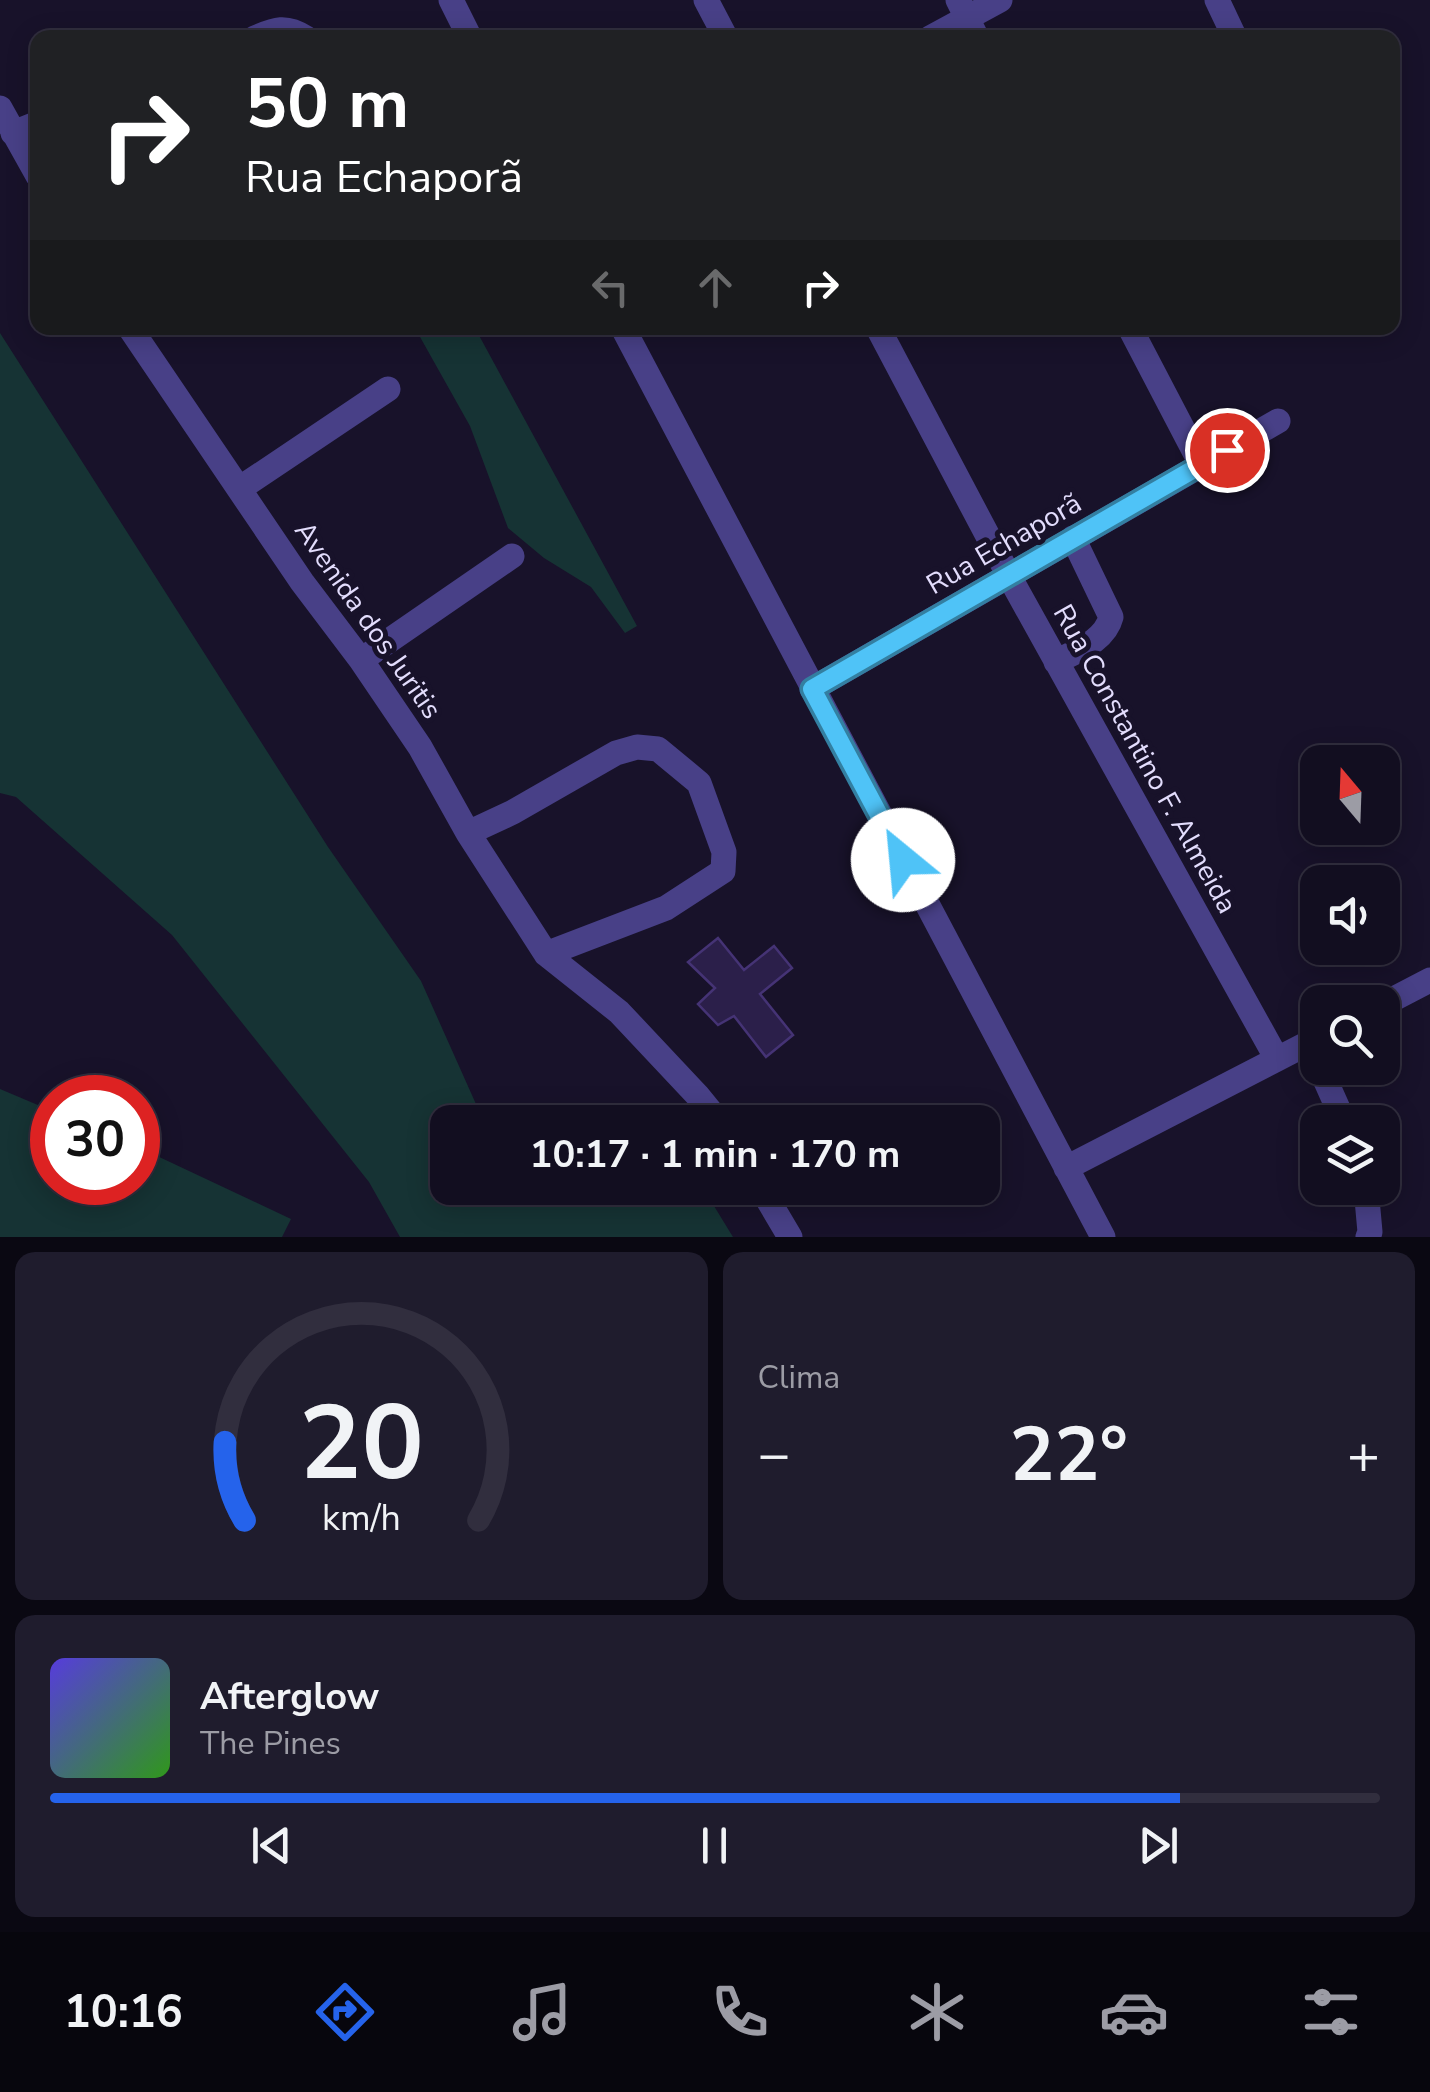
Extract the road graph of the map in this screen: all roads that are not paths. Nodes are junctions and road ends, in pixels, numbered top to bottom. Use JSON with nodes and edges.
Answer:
{"nodes":[{"id":1,"x":451,"y":0,"type":"edge"},
{"id":2,"x":706,"y":0,"type":"edge"},
{"id":3,"x":1000,"y":0,"type":"edge"},
{"id":4,"x":1218,"y":0,"type":"edge"},
{"id":5,"x":968,"y":18,"type":"edge"},
{"id":6,"x":466,"y":30,"type":"edge"},
{"id":7,"x":722,"y":30,"type":"edge"},
{"id":8,"x":945,"y":30,"type":"edge"},
{"id":9,"x":1231,"y":30,"type":"edge"},
{"id":10,"x":0,"y":108,"type":"edge"},
{"id":11,"x":30,"y":126,"type":"edge"},
{"id":12,"x":12,"y":133,"type":"junction"},
{"id":13,"x":30,"y":163,"type":"edge"},
{"id":14,"x":144,"y":335,"type":"edge"},
{"id":15,"x":627,"y":335,"type":"edge"},
{"id":16,"x":882,"y":335,"type":"edge"},
{"id":17,"x":1134,"y":335,"type":"edge"},
{"id":18,"x":388,"y":389,"type":"dead end"},
{"id":19,"x":1278,"y":421,"type":"dead end"},
{"id":20,"x":1201,"y":464,"type":"junction"},
{"id":21,"x":239,"y":489,"type":"junction"},
{"id":22,"x":1073,"y":538,"type":"junction"},
{"id":23,"x":512,"y":556,"type":"dead end"},
{"id":24,"x":1009,"y":576,"type":"junction"},
{"id":25,"x":362,"y":660,"type":"junction"},
{"id":26,"x":1056,"y":662,"type":"junction"},
{"id":27,"x":812,"y":689,"type":"junction"},
{"id":28,"x":468,"y":833,"type":"junction"},
{"id":29,"x":546,"y":954,"type":"junction"},
{"id":30,"x":1430,"y":980,"type":"edge"},
{"id":31,"x":1400,"y":996,"type":"edge"},
{"id":32,"x":1300,"y":1051,"type":"edge"},
{"id":33,"x":1278,"y":1058,"type":"junction"},
{"id":34,"x":705,"y":1105,"type":"edge"},
{"id":35,"x":1066,"y":1168,"type":"junction"},
{"id":36,"x":772,"y":1205,"type":"edge"},
{"id":37,"x":1368,"y":1205,"type":"edge"},
{"id":38,"x":790,"y":1237,"type":"edge"},
{"id":39,"x":1102,"y":1237,"type":"edge"},
{"id":40,"x":1368,"y":1237,"type":"edge"}],
"edges":[{"from":1,"to":6,"type":"street"},
{"from":2,"to":7,"type":"street"},
{"from":3,"to":5,"type":"street"},
{"from":4,"to":9,"type":"street"},
{"from":5,"to":8,"type":"street"},
{"from":10,"to":12,"type":"street"},
{"from":11,"to":12,"type":"street"},
{"from":12,"to":13,"type":"street"},
{"from":14,"to":21,"type":"street","name":"Avenida dos Juritis"},
{"from":15,"to":27,"type":"street"},
{"from":16,"to":24,"type":"street","name":"Rua Constantino F. Almeida"},
{"from":17,"to":20,"type":"street"},
{"from":18,"to":21,"type":"street"},
{"from":19,"to":20,"type":"street","name":"Rua Echaporã"},
{"from":20,"to":22,"type":"street","name":"Rua Echaporã"},
{"from":21,"to":25,"type":"street","name":"Avenida dos Juritis"},
{"from":22,"to":24,"type":"street","name":"Rua Echaporã"},
{"from":22,"to":26,"type":"street"},
{"from":23,"to":25,"type":"street"},
{"from":24,"to":26,"type":"street","name":"Rua Constantino F. Almeida"},
{"from":24,"to":27,"type":"street","name":"Rua Echaporã"},
{"from":25,"to":28,"type":"street","name":"Avenida dos Juritis"},
{"from":26,"to":33,"type":"street","name":"Rua Constantino F. Almeida"},
{"from":27,"to":35,"type":"street"},
{"from":28,"to":29,"type":"street","name":"Avenida dos Juritis"},
{"from":28,"to":29,"type":"street"},
{"from":29,"to":34,"type":"street","name":"Avenida dos Juritis"},
{"from":30,"to":31,"type":"street"},
{"from":32,"to":33,"type":"street"},
{"from":33,"to":35,"type":"street"},
{"from":35,"to":39,"type":"street"},
{"from":36,"to":38,"type":"street"},
{"from":37,"to":40,"type":"street"}]}
